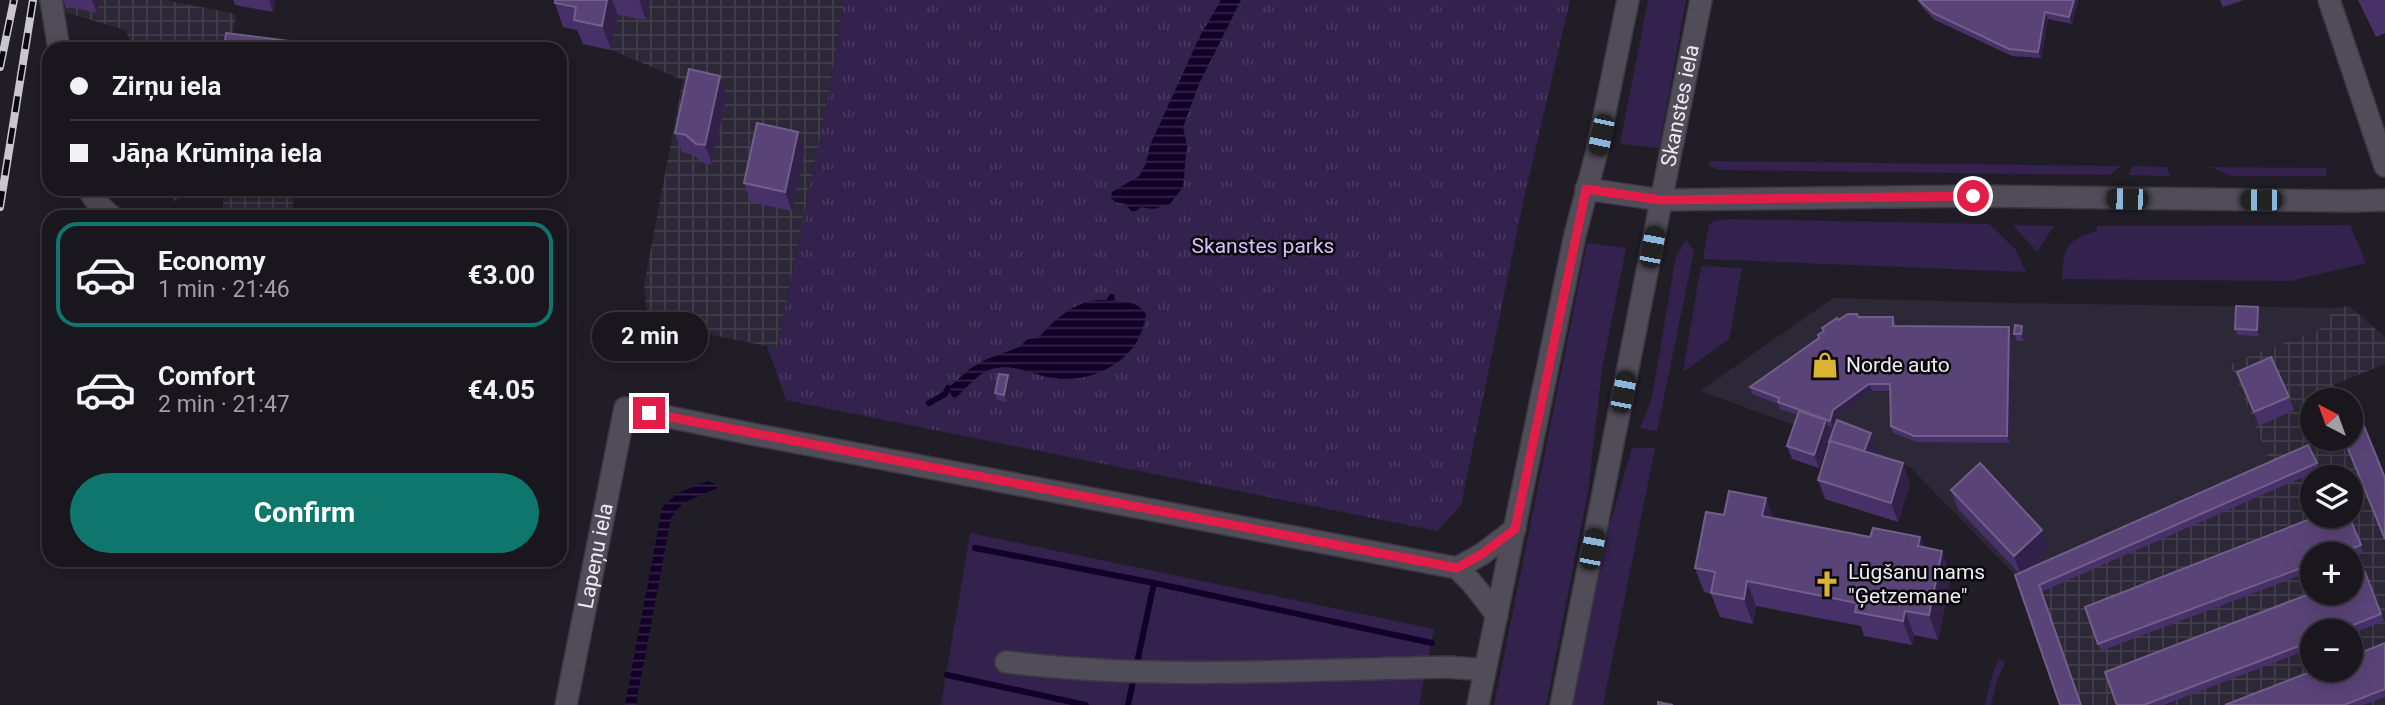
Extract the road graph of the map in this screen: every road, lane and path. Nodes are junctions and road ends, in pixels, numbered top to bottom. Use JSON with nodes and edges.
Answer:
{"nodes":[{"id":1,"x":51,"y":0,"type":"edge"},
{"id":2,"x":1628,"y":0,"type":"edge"},
{"id":3,"x":1701,"y":0,"type":"edge"},
{"id":4,"x":2329,"y":0,"type":"edge"},
{"id":5,"x":58,"y":42,"type":"edge"},
{"id":6,"x":2385,"y":166,"type":"edge"},
{"id":7,"x":1586,"y":189,"type":"junction"},
{"id":8,"x":93,"y":196,"type":"edge"},
{"id":9,"x":1661,"y":200,"type":"junction"},
{"id":10,"x":2385,"y":200,"type":"edge"},
{"id":11,"x":104,"y":210,"type":"edge"},
{"id":12,"x":1515,"y":529,"type":"junction"},
{"id":13,"x":1457,"y":568,"type":"junction"},
{"id":14,"x":1497,"y":615,"type":"junction"},
{"id":15,"x":1006,"y":662,"type":"dead end"},
{"id":16,"x":1485,"y":670,"type":"junction"},
{"id":17,"x":566,"y":705,"type":"edge"},
{"id":18,"x":1478,"y":705,"type":"edge"},
{"id":19,"x":1561,"y":705,"type":"edge"}],
"edges":[{"from":1,"to":5,"type":"main road"},
{"from":2,"to":7,"type":"main road"},
{"from":3,"to":9,"type":"main road","name":"Skanstes iela"},
{"from":4,"to":6,"type":"main road"},
{"from":7,"to":9,"type":"main road"},
{"from":7,"to":12,"type":"main road"},
{"from":8,"to":11,"type":"main road"},
{"from":9,"to":10,"type":"main road"},
{"from":9,"to":19,"type":"main road","name":"Skanstes iela"},
{"from":12,"to":13,"type":"main road"},
{"from":12,"to":14,"type":"main road"},
{"from":13,"to":14,"type":"main road"},
{"from":13,"to":17,"type":"main road","name":"Lapeņu iela"},
{"from":14,"to":16,"type":"main road"},
{"from":15,"to":16,"type":"main road"},
{"from":16,"to":18,"type":"main road"}]}
